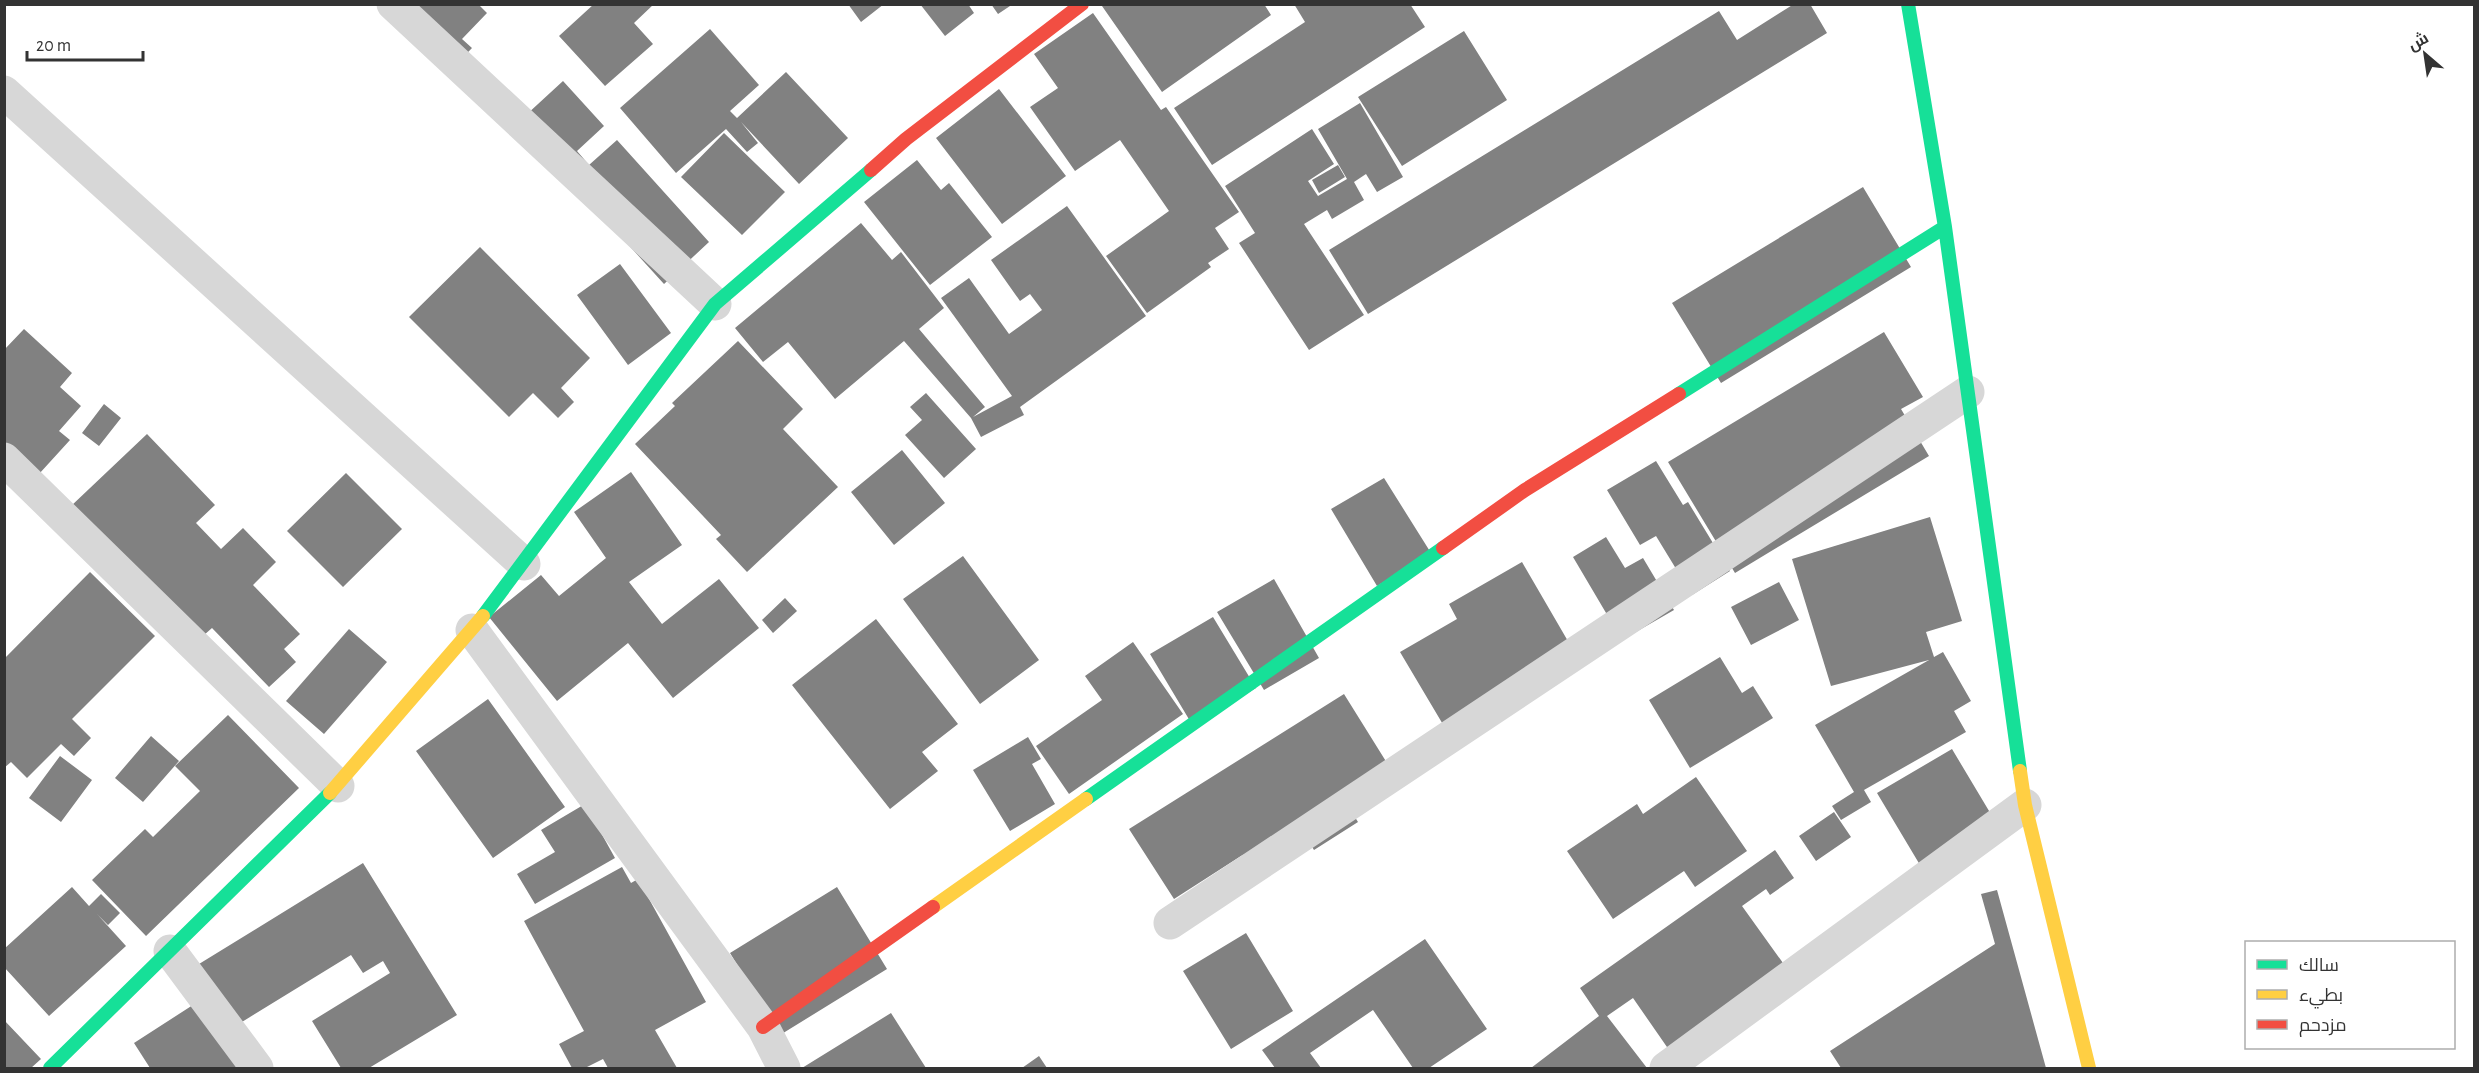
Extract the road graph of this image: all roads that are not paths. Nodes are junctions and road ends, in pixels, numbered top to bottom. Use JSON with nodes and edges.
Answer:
{"nodes":[{"id":1,"x":393,"y":4,"type":"edge"},
{"id":2,"x":1082,"y":4,"type":"edge"},
{"id":3,"x":1908,"y":4,"type":"edge"},
{"id":4,"x":4,"y":92,"type":"edge"},
{"id":5,"x":1945,"y":227,"type":"junction"},
{"id":6,"x":715,"y":304,"type":"junction"},
{"id":7,"x":1968,"y":392,"type":"junction"},
{"id":8,"x":4,"y":459,"type":"edge"},
{"id":9,"x":524,"y":564,"type":"junction"},
{"id":10,"x":472,"y":630,"type":"junction"},
{"id":11,"x":338,"y":786,"type":"junction"},
{"id":12,"x":2025,"y":805,"type":"junction"},
{"id":13,"x":1170,"y":923,"type":"dead end"},
{"id":14,"x":170,"y":951,"type":"junction"},
{"id":15,"x":763,"y":1027,"type":"junction"},
{"id":16,"x":50,"y":1068,"type":"edge"},
{"id":17,"x":257,"y":1068,"type":"edge"},
{"id":18,"x":784,"y":1068,"type":"edge"},
{"id":19,"x":1666,"y":1068,"type":"edge"},
{"id":20,"x":2089,"y":1068,"type":"edge"}],
"edges":[{"from":1,"to":6,"type":"street"},
{"from":2,"to":6,"type":"street"},
{"from":3,"to":5,"type":"street"},
{"from":4,"to":9,"type":"street"},
{"from":5,"to":7,"type":"street"},
{"from":5,"to":15,"type":"street"},
{"from":6,"to":9,"type":"street"},
{"from":7,"to":12,"type":"street"},
{"from":7,"to":13,"type":"street"},
{"from":8,"to":11,"type":"street"},
{"from":9,"to":10,"type":"street"},
{"from":10,"to":11,"type":"street"},
{"from":10,"to":15,"type":"street"},
{"from":11,"to":14,"type":"street"},
{"from":12,"to":19,"type":"street"},
{"from":12,"to":20,"type":"street"},
{"from":14,"to":16,"type":"street"},
{"from":14,"to":17,"type":"street"},
{"from":15,"to":18,"type":"street"}]}
